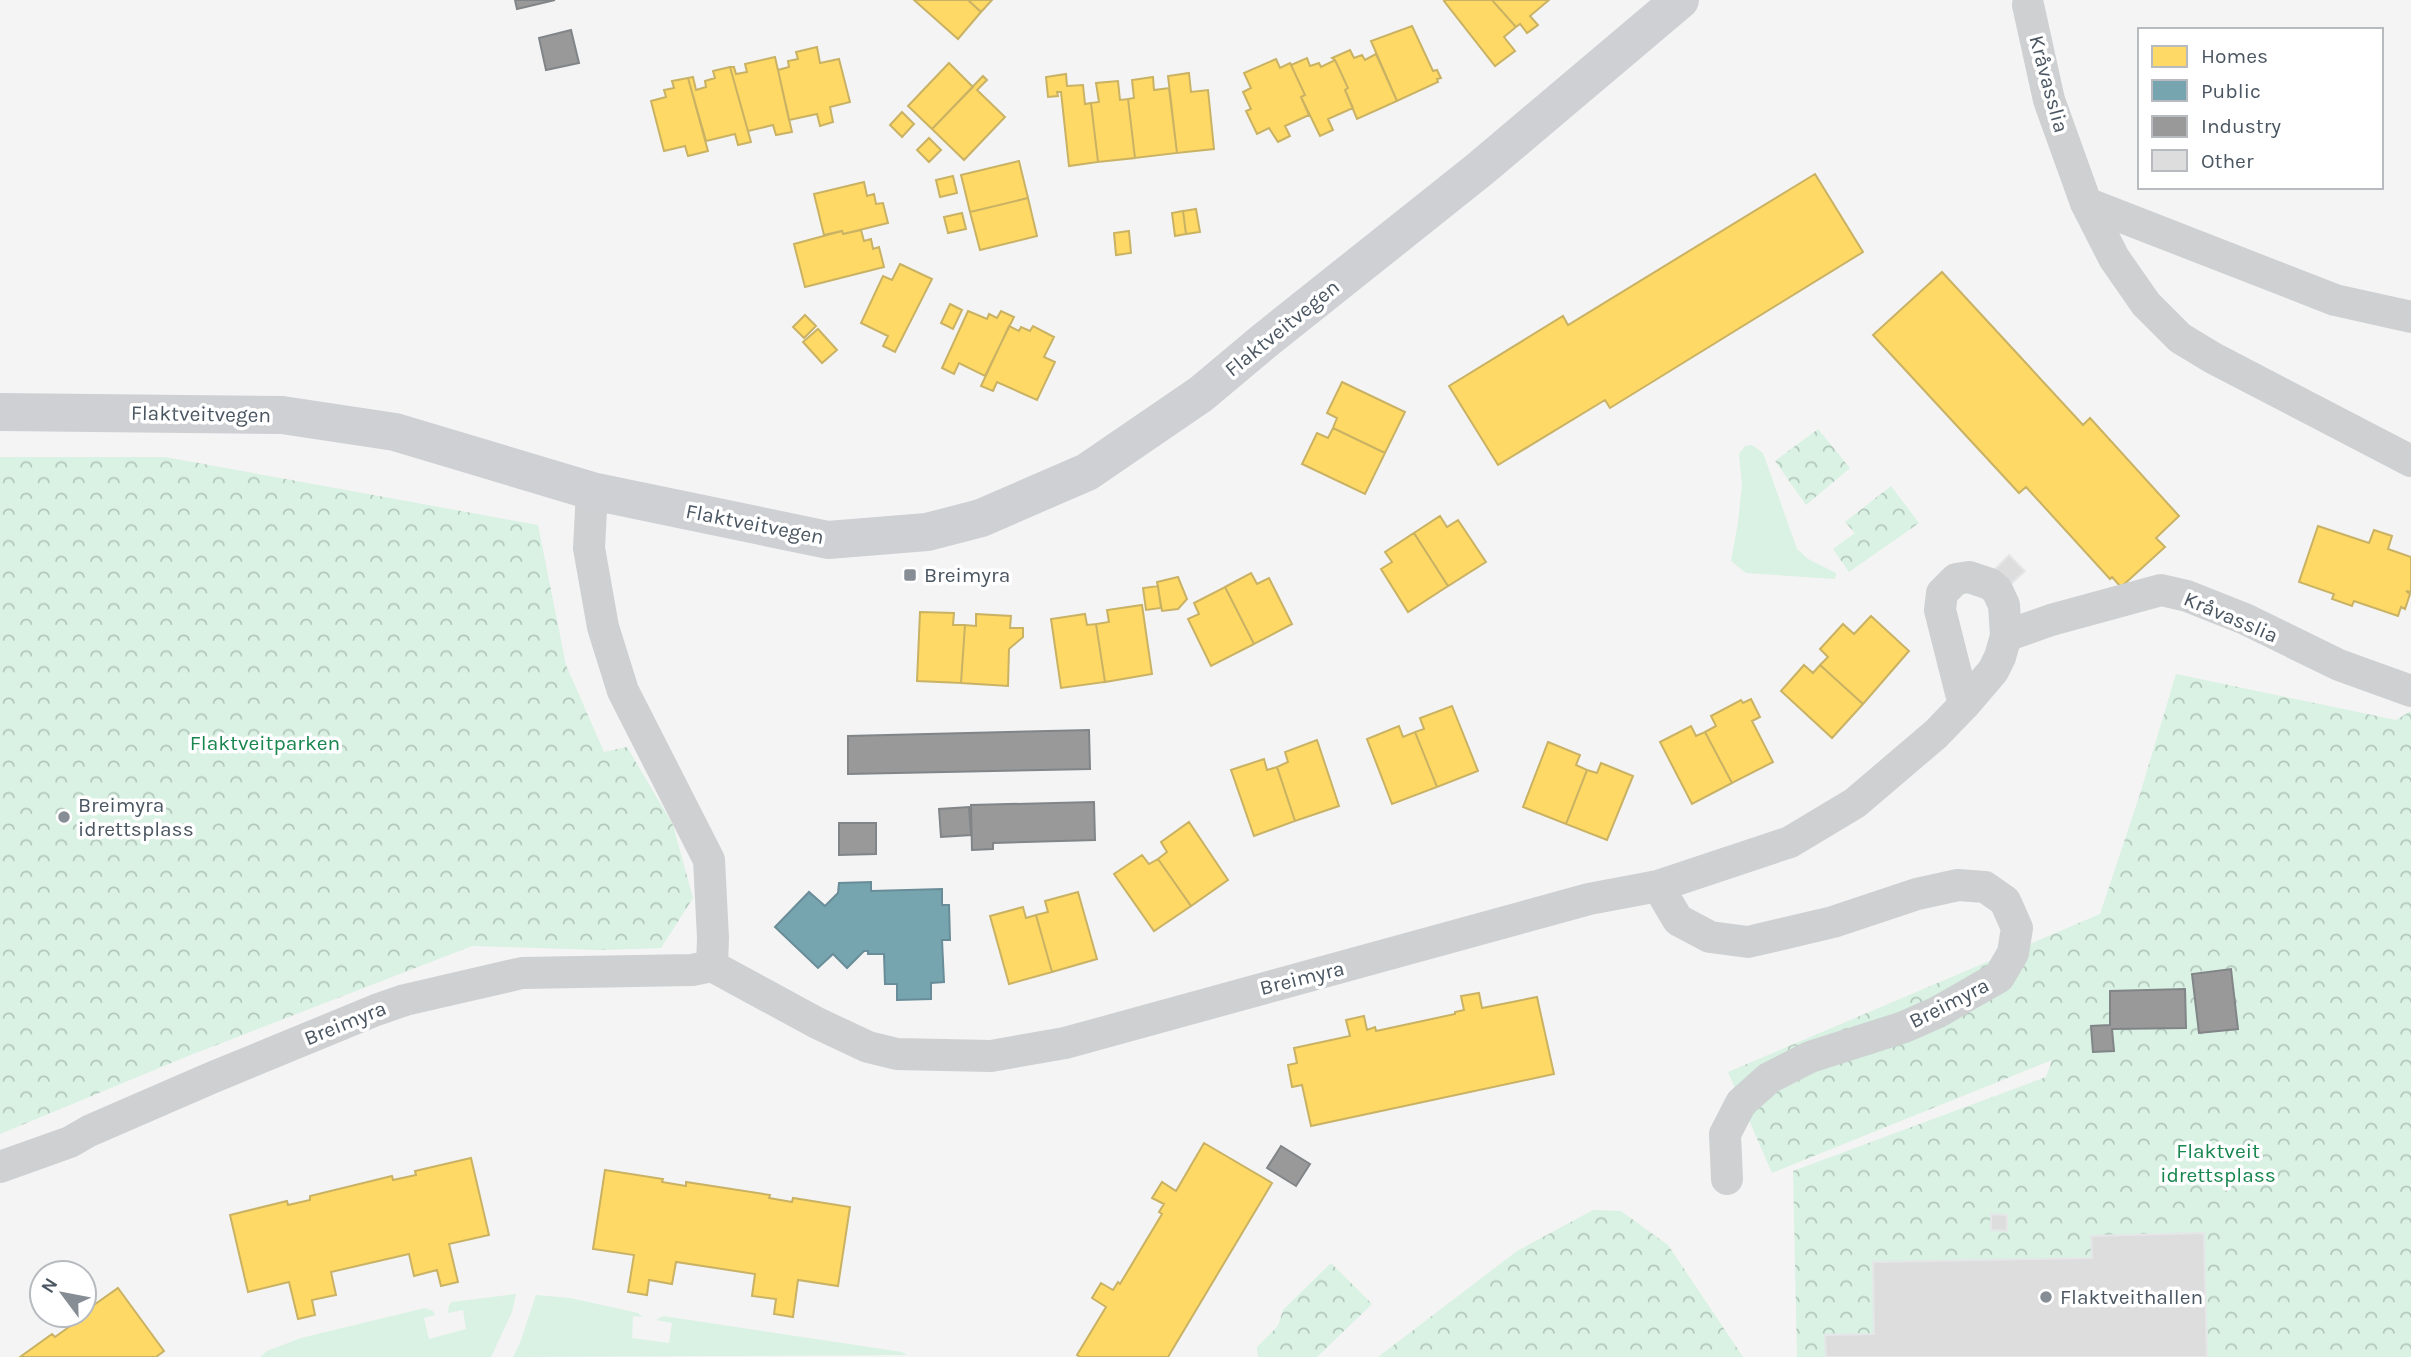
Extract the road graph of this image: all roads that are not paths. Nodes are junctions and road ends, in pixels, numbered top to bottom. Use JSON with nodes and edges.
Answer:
{"nodes":[{"id":1,"x":1680,"y":0,"type":"edge"},
{"id":2,"x":2029,"y":2,"type":"edge"},
{"id":3,"x":2086,"y":203,"type":"junction"},
{"id":4,"x":2411,"y":317,"type":"edge"},
{"id":5,"x":0,"y":412,"type":"edge"},
{"id":6,"x":2411,"y":461,"type":"edge"},
{"id":7,"x":593,"y":491,"type":"junction"},
{"id":8,"x":2006,"y":636,"type":"junction"},
{"id":9,"x":2411,"y":691,"type":"edge"},
{"id":10,"x":1964,"y":705,"type":"junction"},
{"id":11,"x":1658,"y":886,"type":"junction"},
{"id":12,"x":712,"y":966,"type":"junction"},
{"id":13,"x":0,"y":1167,"type":"edge"},
{"id":14,"x":1727,"y":1180,"type":"dead end"}],
"edges":[{"from":1,"to":7,"type":"main road","name":"Flaktveitvegen"},
{"from":2,"to":3,"type":"street","name":"Kråvasslia"},
{"from":3,"to":4,"type":"street"},
{"from":3,"to":6,"type":"street","name":"Kråvasslia"},
{"from":5,"to":7,"type":"main road","name":"Flaktveitvegen"},
{"from":7,"to":12,"type":"street"},
{"from":8,"to":9,"type":"street","name":"Kråvasslia"},
{"from":8,"to":10,"type":"street","name":"Breimyra"},
{"from":8,"to":10,"type":"street","name":"Breimyra"},
{"from":10,"to":11,"type":"street","name":"Breimyra"},
{"from":11,"to":12,"type":"street","name":"Breimyra"},
{"from":11,"to":14,"type":"street","name":"Breimyra"},
{"from":12,"to":13,"type":"street","name":"Breimyra"}]}
